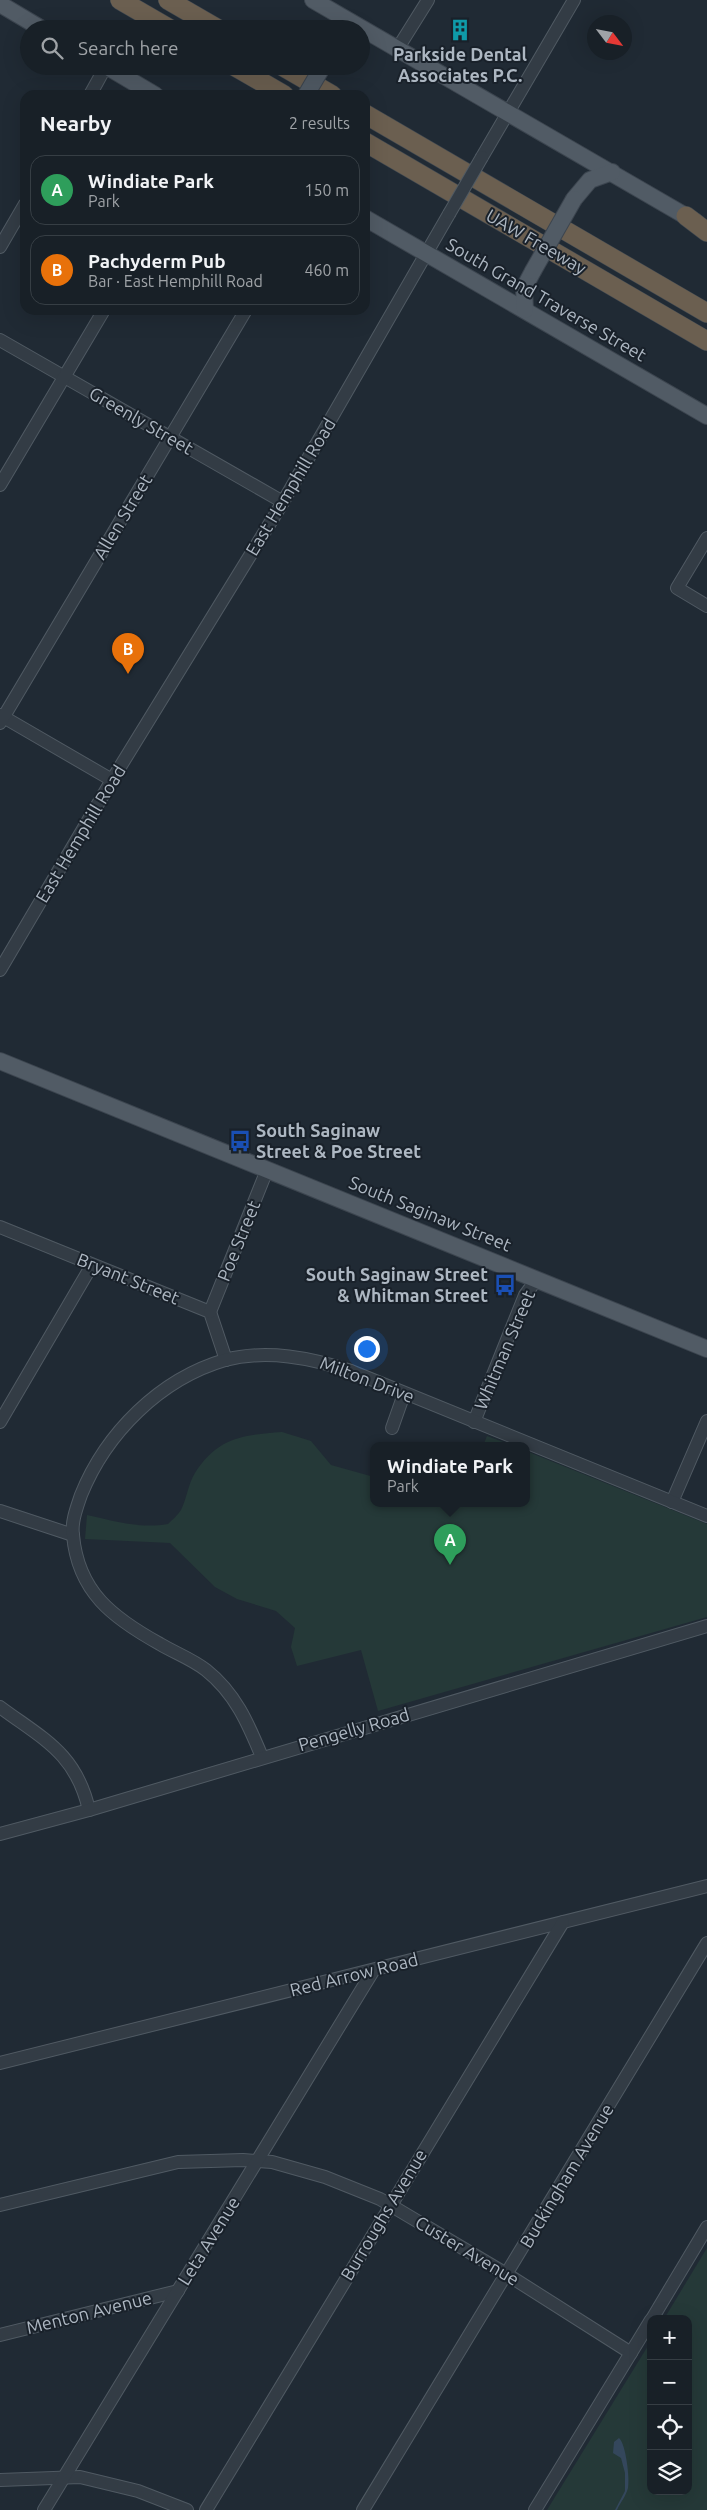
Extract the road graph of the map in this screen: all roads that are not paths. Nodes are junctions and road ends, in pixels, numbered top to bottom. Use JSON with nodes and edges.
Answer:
{"nodes":[{"id":1,"x":120,"y":0,"type":"edge"},
{"id":2,"x":168,"y":0,"type":"edge"},
{"id":3,"x":313,"y":0,"type":"edge"},
{"id":4,"x":428,"y":0,"type":"edge"},
{"id":5,"x":574,"y":0,"type":"edge"},
{"id":6,"x":0,"y":5,"type":"edge"},
{"id":7,"x":26,"y":20,"type":"edge"},
{"id":8,"x":154,"y":20,"type":"edge"},
{"id":9,"x":202,"y":20,"type":"edge"},
{"id":10,"x":345,"y":20,"type":"edge"},
{"id":11,"x":370,"y":34,"type":"edge"},
{"id":12,"x":398,"y":48,"type":"junction"},
{"id":13,"x":101,"y":75,"type":"edge"},
{"id":14,"x":121,"y":75,"type":"edge"},
{"id":15,"x":250,"y":75,"type":"edge"},
{"id":16,"x":298,"y":75,"type":"edge"},
{"id":17,"x":317,"y":75,"type":"edge"},
{"id":18,"x":93,"y":90,"type":"edge"},
{"id":19,"x":147,"y":90,"type":"edge"},
{"id":20,"x":275,"y":90,"type":"edge"},
{"id":21,"x":309,"y":90,"type":"edge"},
{"id":22,"x":323,"y":90,"type":"edge"},
{"id":23,"x":509,"y":111,"type":"junction"},
{"id":24,"x":370,"y":117,"type":"edge"},
{"id":25,"x":370,"y":145,"type":"edge"},
{"id":26,"x":612,"y":172,"type":"junction"},
{"id":27,"x":20,"y":212,"type":"edge"},
{"id":28,"x":686,"y":216,"type":"joint"},
{"id":29,"x":370,"y":221,"type":"edge"},
{"id":30,"x":707,"y":230,"type":"edge"},
{"id":31,"x":0,"y":246,"type":"edge"},
{"id":32,"x":426,"y":252,"type":"junction"},
{"id":33,"x":525,"y":310,"type":"junction"},
{"id":34,"x":707,"y":313,"type":"edge"},
{"id":35,"x":101,"y":315,"type":"edge"},
{"id":36,"x":243,"y":315,"type":"edge"},
{"id":37,"x":0,"y":340,"type":"edge"},
{"id":38,"x":707,"y":341,"type":"edge"},
{"id":39,"x":64,"y":377,"type":"junction"},
{"id":40,"x":707,"y":416,"type":"edge"},
{"id":41,"x":170,"y":438,"type":"junction"},
{"id":42,"x":0,"y":485,"type":"edge"},
{"id":43,"x":283,"y":502,"type":"junction"},
{"id":44,"x":707,"y":538,"type":"edge"},
{"id":45,"x":707,"y":606,"type":"edge"},
{"id":46,"x":1,"y":718,"type":"edge"},
{"id":47,"x":112,"y":780,"type":"junction"},
{"id":48,"x":0,"y":970,"type":"edge"},
{"id":49,"x":0,"y":1061,"type":"edge"},
{"id":50,"x":267,"y":1170,"type":"junction"},
{"id":51,"x":0,"y":1227,"type":"edge"},
{"id":52,"x":92,"y":1265,"type":"junction"},
{"id":53,"x":536,"y":1279,"type":"junction"},
{"id":54,"x":210,"y":1312,"type":"junction"},
{"id":55,"x":707,"y":1348,"type":"edge"},
{"id":56,"x":226,"y":1360,"type":"junction"},
{"id":57,"x":404,"y":1394,"type":"junction"},
{"id":58,"x":707,"y":1421,"type":"edge"},
{"id":59,"x":0,"y":1422,"type":"edge"},
{"id":60,"x":474,"y":1422,"type":"junction"},
{"id":61,"x":392,"y":1428,"type":"dead end"},
{"id":62,"x":524,"y":1442,"type":"edge"},
{"id":63,"x":530,"y":1445,"type":"edge"},
{"id":64,"x":672,"y":1502,"type":"junction"},
{"id":65,"x":0,"y":1511,"type":"edge"},
{"id":66,"x":707,"y":1516,"type":"edge"},
{"id":67,"x":72,"y":1535,"type":"junction"},
{"id":68,"x":707,"y":1626,"type":"edge"},
{"id":69,"x":0,"y":1707,"type":"edge"},
{"id":70,"x":262,"y":1757,"type":"junction"},
{"id":71,"x":89,"y":1810,"type":"junction"},
{"id":72,"x":0,"y":1834,"type":"edge"},
{"id":73,"x":707,"y":1886,"type":"edge"},
{"id":74,"x":563,"y":1922,"type":"junction"},
{"id":75,"x":707,"y":1943,"type":"edge"},
{"id":76,"x":373,"y":1971,"type":"junction"},
{"id":77,"x":0,"y":2063,"type":"edge"},
{"id":78,"x":258,"y":2161,"type":"junction"},
{"id":79,"x":0,"y":2205,"type":"edge"},
{"id":80,"x":390,"y":2205,"type":"junction"},
{"id":81,"x":707,"y":2227,"type":"edge"},
{"id":82,"x":508,"y":2274,"type":"junction"},
{"id":83,"x":178,"y":2291,"type":"junction"},
{"id":84,"x":654,"y":2315,"type":"edge"},
{"id":85,"x":647,"y":2326,"type":"edge"},
{"id":86,"x":0,"y":2335,"type":"edge"},
{"id":87,"x":631,"y":2352,"type":"junction"},
{"id":88,"x":64,"y":2477,"type":"junction"},
{"id":89,"x":0,"y":2480,"type":"edge"},
{"id":90,"x":44,"y":2510,"type":"edge"},
{"id":91,"x":187,"y":2510,"type":"edge"},
{"id":92,"x":206,"y":2510,"type":"edge"},
{"id":93,"x":363,"y":2510,"type":"edge"},
{"id":94,"x":534,"y":2510,"type":"edge"}],
"edges":[{"from":1,"to":8,"type":"highway"},
{"from":2,"to":9,"type":"highway"},
{"from":3,"to":10,"type":"main road"},
{"from":4,"to":12,"type":"street"},
{"from":5,"to":23,"type":"street","name":"East Hemphill Road"},
{"from":6,"to":7,"type":"main road"},
{"from":11,"to":12,"type":"main road"},
{"from":12,"to":23,"type":"main road"},
{"from":13,"to":18,"type":"street"},
{"from":14,"to":19,"type":"main road"},
{"from":15,"to":20,"type":"highway"},
{"from":16,"to":22,"type":"highway"},
{"from":17,"to":21,"type":"main road","bridge":true},
{"from":23,"to":26,"type":"main road"},
{"from":23,"to":32,"type":"street","name":"East Hemphill Road","bridge":true},
{"from":24,"to":34,"type":"highway","name":"UAW Freeway"},
{"from":25,"to":38,"type":"highway","name":"UAW Freeway"},
{"from":26,"to":28,"type":"main road"},
{"from":26,"to":33,"type":"main road","bridge":true},
{"from":27,"to":31,"type":"street"},
{"from":28,"to":30,"type":"highway"},
{"from":29,"to":32,"type":"main road","name":"South Grand Traverse Street"},
{"from":32,"to":33,"type":"main road","name":"South Grand Traverse Street"},
{"from":32,"to":43,"type":"street","name":"East Hemphill Road"},
{"from":33,"to":40,"type":"main road","name":"South Grand Traverse Street"},
{"from":35,"to":39,"type":"street"},
{"from":36,"to":41,"type":"street","name":"Allen Street"},
{"from":37,"to":39,"type":"street","name":"Greenly Street"},
{"from":39,"to":41,"type":"street","name":"Greenly Street"},
{"from":39,"to":42,"type":"street"},
{"from":41,"to":43,"type":"street","name":"Greenly Street"},
{"from":41,"to":46,"type":"street","name":"Allen Street"},
{"from":43,"to":47,"type":"street","name":"East Hemphill Road"},
{"from":44,"to":45,"type":"street"},
{"from":46,"to":47,"type":"street"},
{"from":47,"to":48,"type":"street","name":"East Hemphill Road"},
{"from":49,"to":50,"type":"main road","name":"South Saginaw Street"},
{"from":50,"to":53,"type":"main road","name":"South Saginaw Street"},
{"from":50,"to":54,"type":"street","name":"Poe Street"},
{"from":51,"to":52,"type":"street","name":"Bryant Street"},
{"from":52,"to":54,"type":"street","name":"Bryant Street"},
{"from":52,"to":59,"type":"street"},
{"from":53,"to":55,"type":"main road","name":"South Saginaw Street"},
{"from":53,"to":60,"type":"street","name":"Whitman Street"},
{"from":54,"to":56,"type":"street"},
{"from":56,"to":57,"type":"street","name":"Milton Drive"},
{"from":56,"to":67,"type":"street","name":"Milton Drive"},
{"from":57,"to":60,"type":"street","name":"Milton Drive"},
{"from":57,"to":61,"type":"street"},
{"from":58,"to":64,"type":"street"},
{"from":60,"to":62,"type":"street","name":"Milton Drive"},
{"from":63,"to":64,"type":"street","name":"Milton Drive"},
{"from":64,"to":66,"type":"street","name":"Milton Drive"},
{"from":65,"to":67,"type":"street"},
{"from":67,"to":70,"type":"street","name":"Milton Drive"},
{"from":68,"to":70,"type":"street","name":"Pengelly Road"},
{"from":69,"to":71,"type":"street"},
{"from":70,"to":71,"type":"street","name":"Pengelly Road"},
{"from":71,"to":72,"type":"street","name":"Pengelly Road"},
{"from":73,"to":74,"type":"street","name":"Red Arrow Road"},
{"from":74,"to":76,"type":"street","name":"Red Arrow Road"},
{"from":74,"to":80,"type":"street","name":"Burroughs Avenue"},
{"from":75,"to":82,"type":"street","name":"Buckingham Avenue"},
{"from":76,"to":77,"type":"street","name":"Red Arrow Road"},
{"from":76,"to":78,"type":"street","name":"Leta Avenue"},
{"from":78,"to":79,"type":"street","name":"Custer Avenue"},
{"from":78,"to":80,"type":"street","name":"Custer Avenue"},
{"from":78,"to":83,"type":"street","name":"Leta Avenue"},
{"from":80,"to":82,"type":"street","name":"Custer Avenue"},
{"from":80,"to":92,"type":"street","name":"Burroughs Avenue"},
{"from":81,"to":84,"type":"street"},
{"from":82,"to":87,"type":"street","name":"Custer Avenue"},
{"from":82,"to":93,"type":"street","name":"Buckingham Avenue"},
{"from":83,"to":86,"type":"street","name":"Menton Avenue"},
{"from":83,"to":88,"type":"street","name":"Leta Avenue"},
{"from":85,"to":87,"type":"street"},
{"from":87,"to":94,"type":"street"},
{"from":88,"to":89,"type":"street"},
{"from":88,"to":90,"type":"street","name":"Leta Avenue"},
{"from":88,"to":91,"type":"street"}]}
